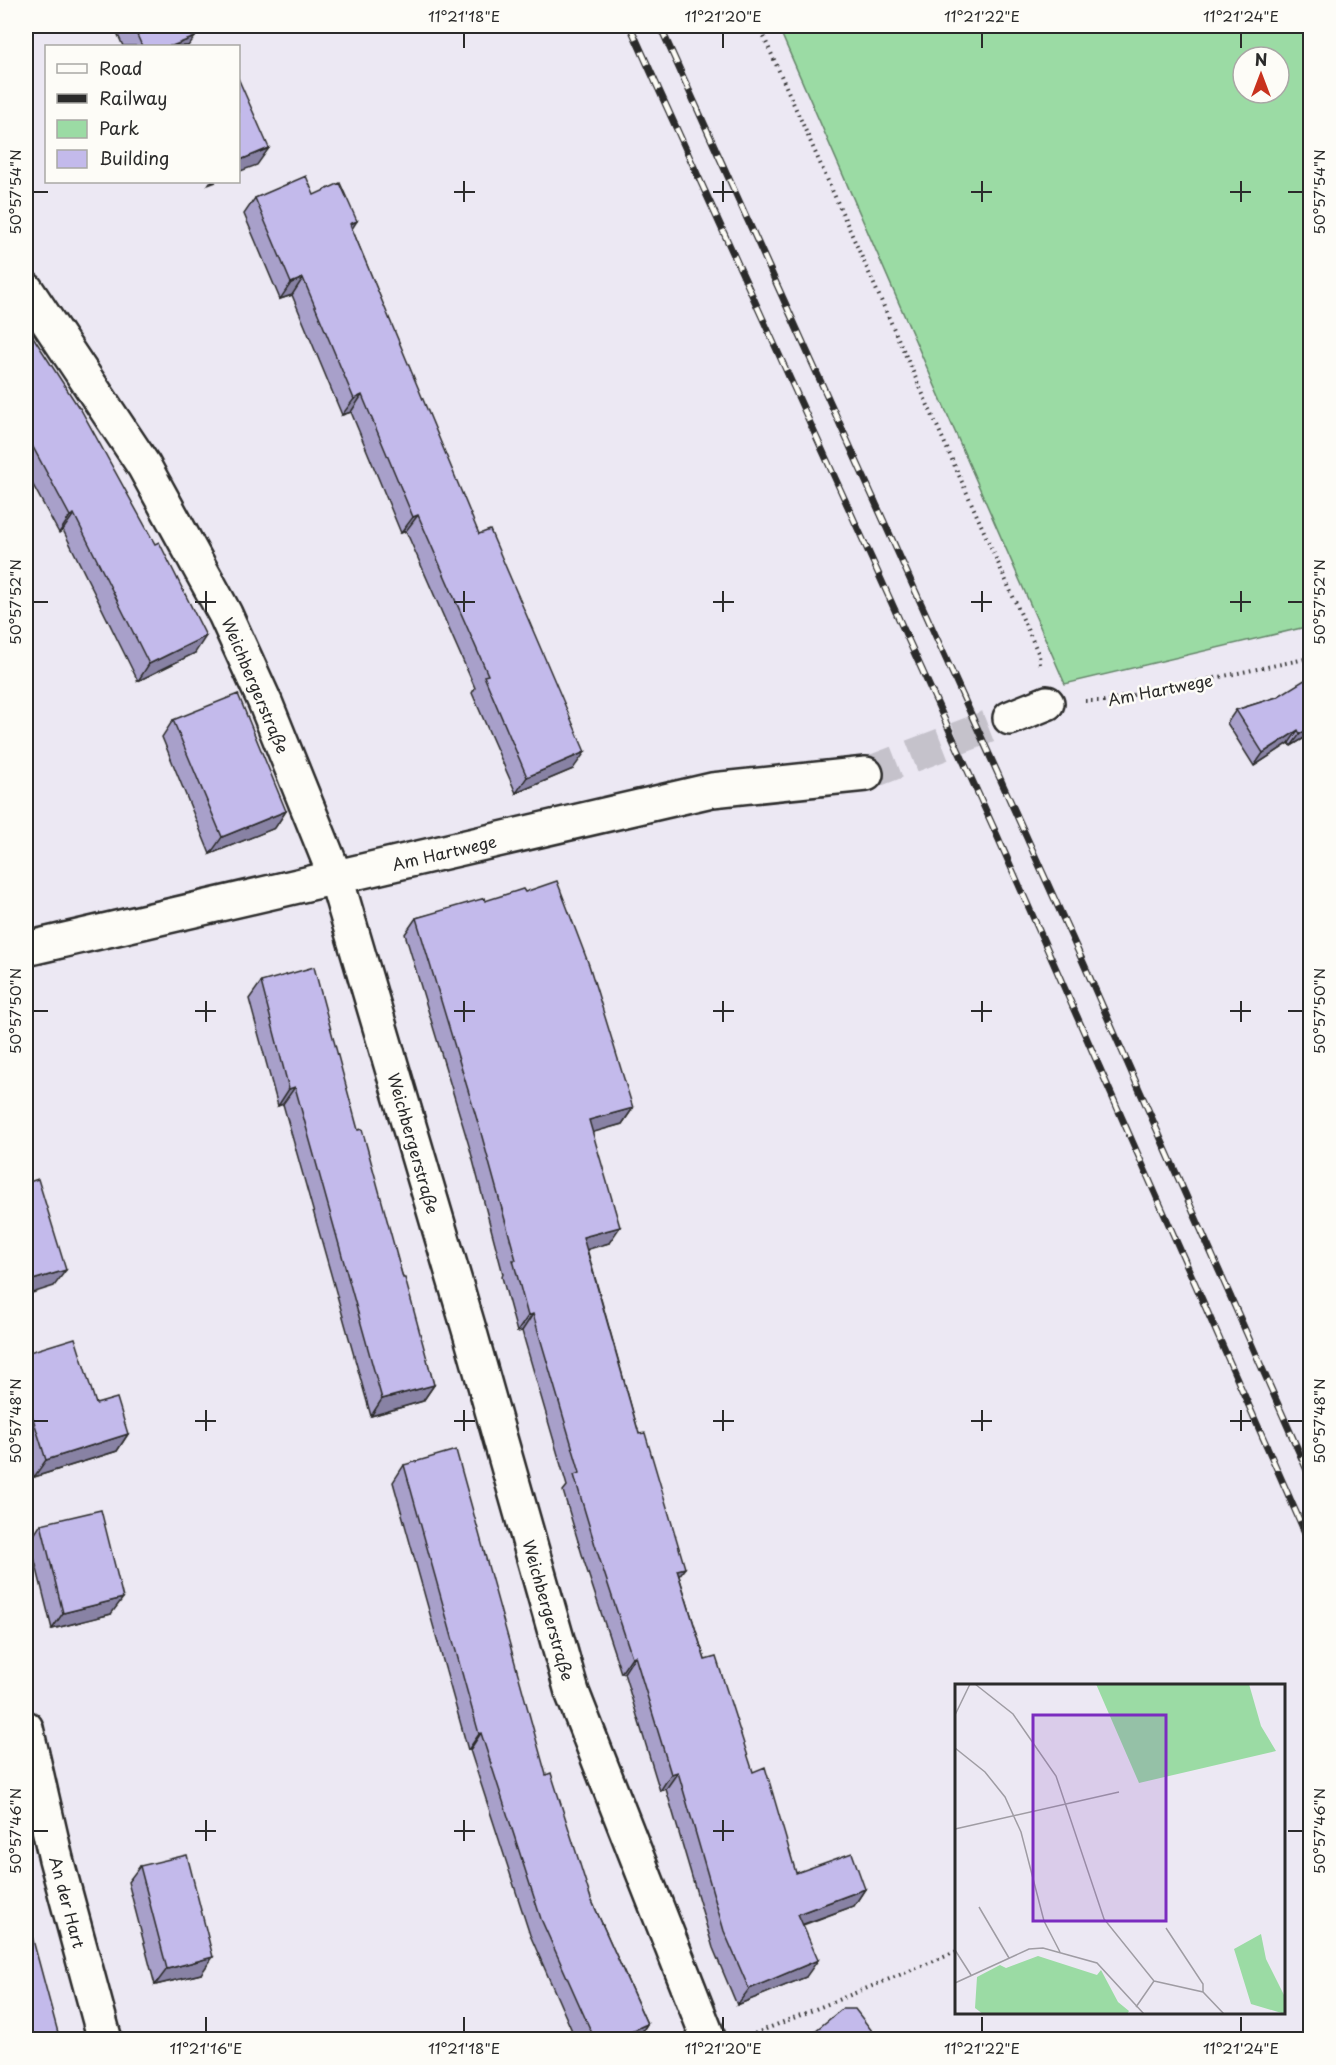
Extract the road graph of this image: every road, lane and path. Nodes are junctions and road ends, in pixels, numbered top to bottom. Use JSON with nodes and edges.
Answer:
{"nodes":[{"id":1,"x":759,"y":26,"type":"edge"},
{"id":2,"x":26,"y":289,"type":"edge"},
{"id":3,"x":1311,"y":658,"type":"edge"},
{"id":4,"x":1047,"y":703,"type":"junction"},
{"id":5,"x":1010,"y":718,"type":"tunnel mouth"},
{"id":6,"x":866,"y":774,"type":"tunnel mouth"},
{"id":7,"x":336,"y":878,"type":"junction"},
{"id":8,"x":26,"y":950,"type":"edge"},
{"id":9,"x":26,"y":1728,"type":"edge"},
{"id":10,"x":955,"y":1953,"type":"edge"},
{"id":11,"x":105,"y":2040,"type":"edge"},
{"id":12,"x":709,"y":2040,"type":"edge"},
{"id":13,"x":740,"y":2040,"type":"edge"}],
"edges":[{"from":1,"to":4,"type":"path"},
{"from":2,"to":7,"type":"street","name":"Weichbergerstraße"},
{"from":3,"to":4,"type":"path","name":"Am Hartwege"},
{"from":4,"to":5,"type":"street"},
{"from":6,"to":7,"type":"street","name":"Am Hartwege"},
{"from":7,"to":8,"type":"street","name":"Am Hartwege"},
{"from":7,"to":12,"type":"street","name":"Weichbergerstraße"},
{"from":9,"to":11,"type":"street","name":"An der Hart"},
{"from":10,"to":13,"type":"path"}]}
